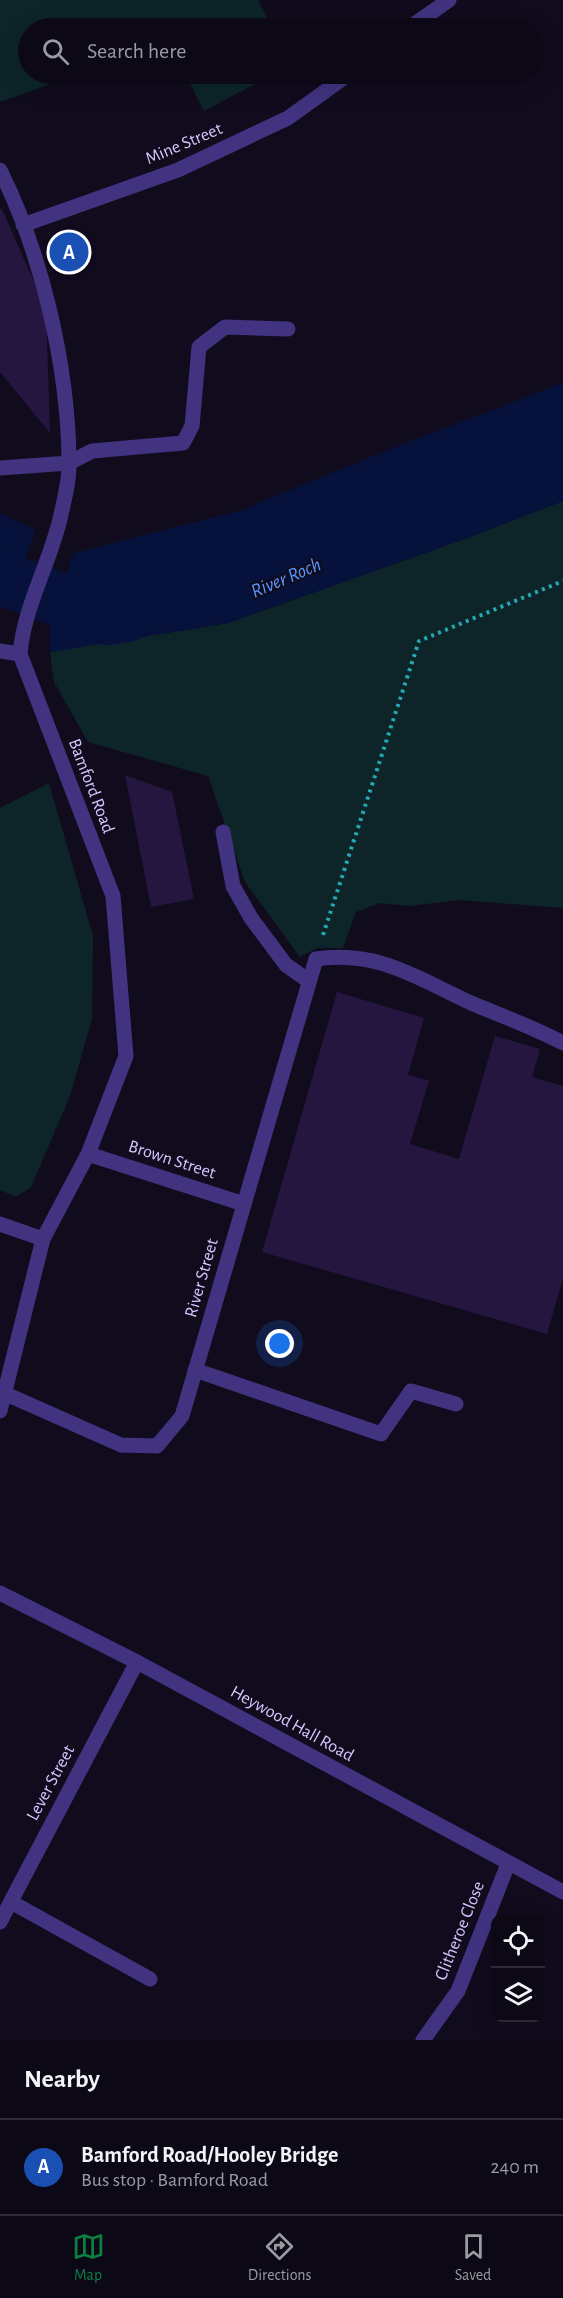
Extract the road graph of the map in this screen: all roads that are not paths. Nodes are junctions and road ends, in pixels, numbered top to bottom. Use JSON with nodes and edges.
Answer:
{"nodes":[{"id":1,"x":449,"y":0,"type":"edge"},
{"id":2,"x":423,"y":18,"type":"edge"},
{"id":3,"x":335,"y":84,"type":"edge"},
{"id":4,"x":0,"y":170,"type":"edge"},
{"id":5,"x":23,"y":225,"type":"junction"},
{"id":6,"x":288,"y":329,"type":"dead end"},
{"id":7,"x":69,"y":463,"type":"junction"},
{"id":8,"x":0,"y":468,"type":"edge"},
{"id":9,"x":0,"y":651,"type":"edge"},
{"id":10,"x":20,"y":654,"type":"junction"},
{"id":11,"x":223,"y":832,"type":"dead end"},
{"id":12,"x":309,"y":981,"type":"junction"},
{"id":13,"x":563,"y":1043,"type":"edge"},
{"id":14,"x":88,"y":1154,"type":"junction"},
{"id":15,"x":244,"y":1204,"type":"junction"},
{"id":16,"x":0,"y":1224,"type":"edge"},
{"id":17,"x":43,"y":1239,"type":"junction"},
{"id":18,"x":195,"y":1370,"type":"junction"},
{"id":19,"x":6,"y":1394,"type":"junction"},
{"id":20,"x":456,"y":1404,"type":"dead end"},
{"id":21,"x":0,"y":1412,"type":"edge"},
{"id":22,"x":0,"y":1593,"type":"edge"},
{"id":23,"x":138,"y":1662,"type":"junction"},
{"id":24,"x":508,"y":1864,"type":"junction"},
{"id":25,"x":563,"y":1892,"type":"edge"},
{"id":26,"x":11,"y":1902,"type":"junction"},
{"id":27,"x":0,"y":1922,"type":"edge"},
{"id":28,"x":150,"y":1979,"type":"dead end"},
{"id":29,"x":423,"y":2040,"type":"edge"}],
"edges":[{"from":1,"to":2,"type":"street"},
{"from":3,"to":5,"type":"street","name":"Mine Street"},
{"from":4,"to":5,"type":"street","name":"Bamford Road"},
{"from":5,"to":7,"type":"street","name":"Bamford Road"},
{"from":6,"to":7,"type":"street"},
{"from":7,"to":8,"type":"street"},
{"from":7,"to":10,"type":"street","name":"Bamford Road"},
{"from":9,"to":10,"type":"street"},
{"from":10,"to":14,"type":"street","name":"Bamford Road"},
{"from":11,"to":12,"type":"street"},
{"from":12,"to":13,"type":"street","name":"River Street"},
{"from":12,"to":15,"type":"street","name":"River Street"},
{"from":14,"to":15,"type":"street","name":"Brown Street"},
{"from":14,"to":17,"type":"street","name":"Bamford Road"},
{"from":15,"to":18,"type":"street","name":"River Street"},
{"from":16,"to":17,"type":"street"},
{"from":17,"to":19,"type":"street","name":"Bamford Road"},
{"from":18,"to":19,"type":"street","name":"River Street"},
{"from":18,"to":20,"type":"street"},
{"from":19,"to":21,"type":"street","name":"Bamford Road"},
{"from":22,"to":23,"type":"street","name":"Heywood Hall Road"},
{"from":23,"to":24,"type":"street","name":"Heywood Hall Road"},
{"from":23,"to":26,"type":"street","name":"Lever Street"},
{"from":24,"to":25,"type":"street","name":"Heywood Hall Road"},
{"from":24,"to":29,"type":"street","name":"Clitheroe Close"},
{"from":26,"to":27,"type":"street","name":"Lever Street"},
{"from":26,"to":28,"type":"street"}]}
